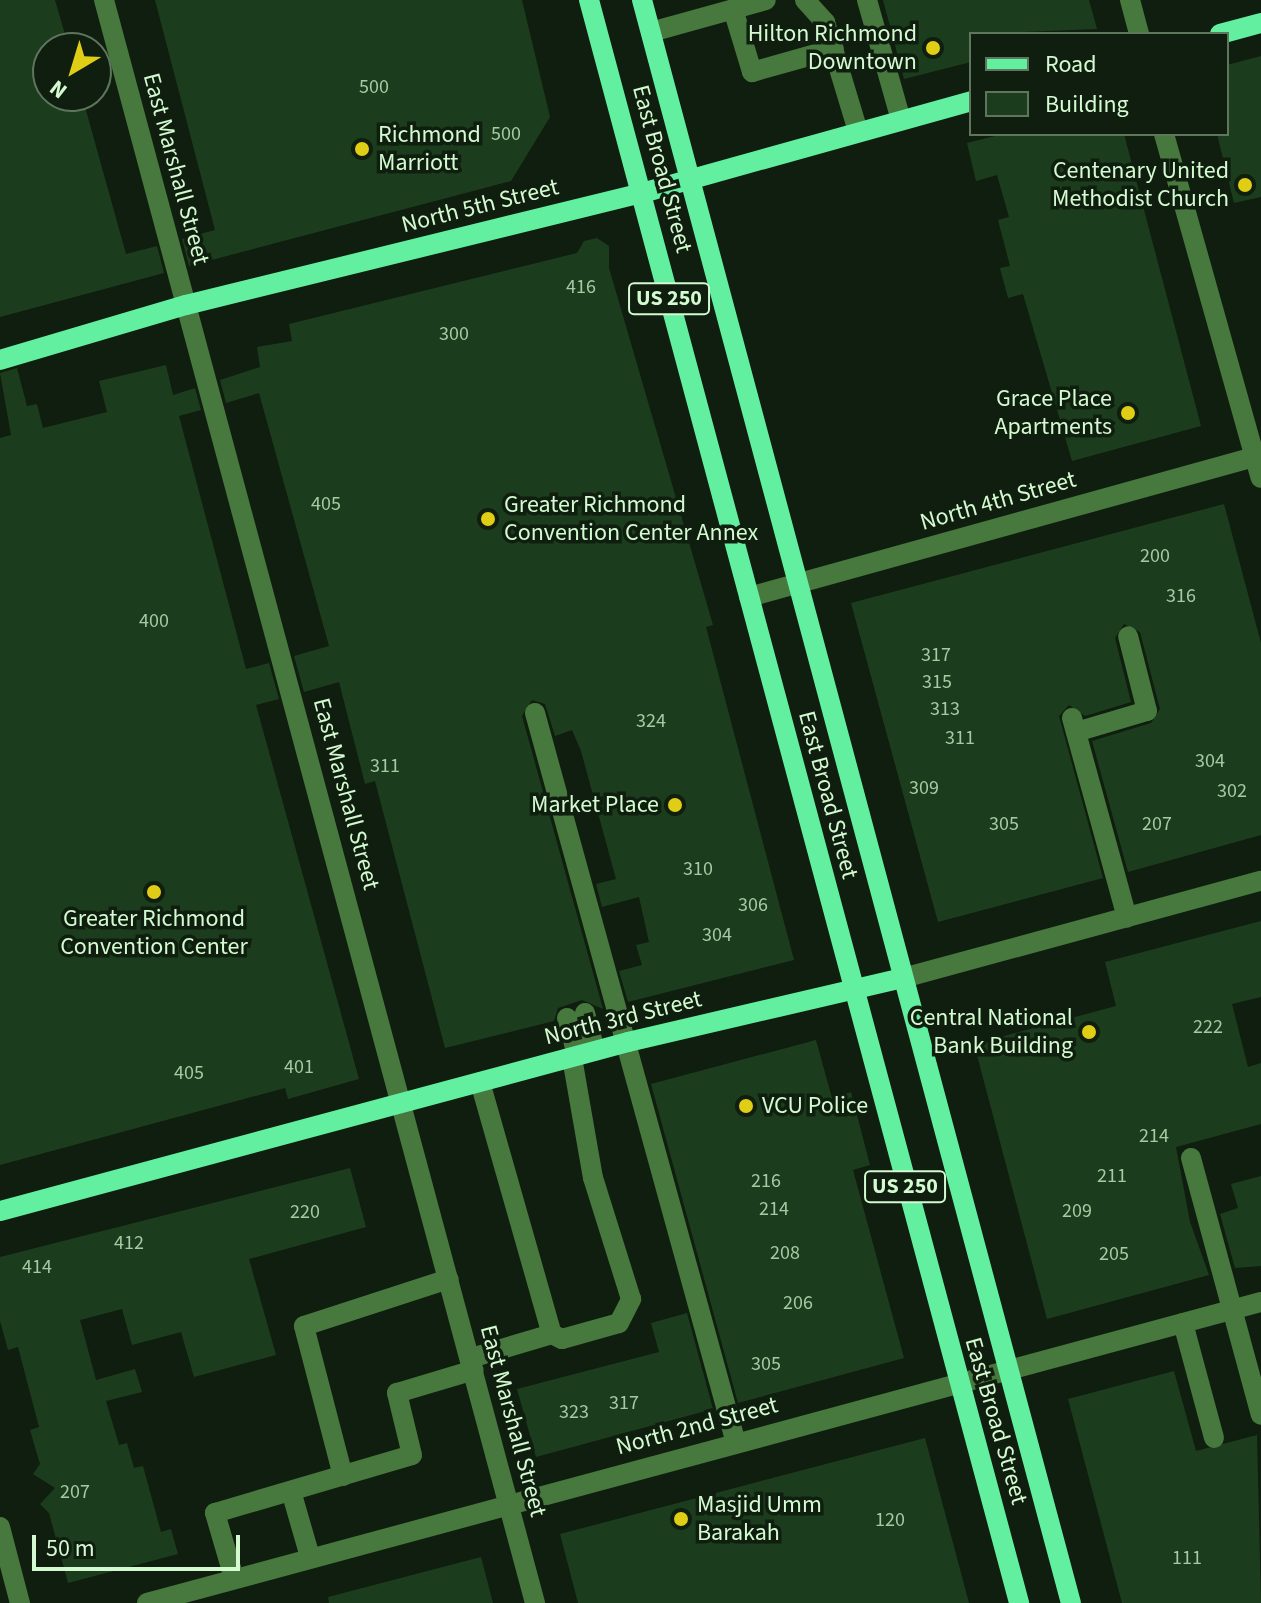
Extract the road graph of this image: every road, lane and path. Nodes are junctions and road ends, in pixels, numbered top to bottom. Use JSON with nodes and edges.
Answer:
{"nodes":[{"id":1,"x":104,"y":0,"type":"edge"},
{"id":2,"x":589,"y":0,"type":"edge"},
{"id":3,"x":642,"y":0,"type":"edge"},
{"id":4,"x":766,"y":0,"type":"edge"},
{"id":5,"x":805,"y":0,"type":"edge"},
{"id":6,"x":867,"y":0,"type":"edge"},
{"id":7,"x":1130,"y":0,"type":"edge"},
{"id":8,"x":733,"y":9,"type":"junction"},
{"id":9,"x":1261,"y":23,"type":"edge"},
{"id":10,"x":651,"y":32,"type":"junction"},
{"id":11,"x":1138,"y":32,"type":"edge"},
{"id":12,"x":1227,"y":32,"type":"edge"},
{"id":13,"x":834,"y":49,"type":"junction"},
{"id":14,"x":969,"y":102,"type":"edge"},
{"id":15,"x":901,"y":120,"type":"junction"},
{"id":16,"x":858,"y":131,"type":"junction"},
{"id":17,"x":1165,"y":136,"type":"edge"},
{"id":18,"x":688,"y":180,"type":"junction"},
{"id":19,"x":642,"y":193,"type":"junction"},
{"id":20,"x":186,"y":305,"type":"junction"},
{"id":21,"x":0,"y":360,"type":"edge"},
{"id":22,"x":1258,"y":456,"type":"edge"},
{"id":23,"x":1261,"y":478,"type":"edge"},
{"id":24,"x":796,"y":584,"type":"junction"},
{"id":25,"x":749,"y":597,"type":"junction"},
{"id":26,"x":1128,"y":636,"type":"dead end"},
{"id":27,"x":535,"y":713,"type":"dead end"},
{"id":28,"x":1261,"y":881,"type":"edge"},
{"id":29,"x":1127,"y":918,"type":"junction"},
{"id":30,"x":903,"y":978,"type":"junction"},
{"id":31,"x":853,"y":990,"type":"junction"},
{"id":32,"x":576,"y":1016,"type":"dead end"},
{"id":33,"x":628,"y":1042,"type":"junction"},
{"id":34,"x":581,"y":1055,"type":"junction"},
{"id":35,"x":480,"y":1082,"type":"junction"},
{"id":36,"x":401,"y":1103,"type":"junction"},
{"id":37,"x":1191,"y":1158,"type":"dead end"},
{"id":38,"x":0,"y":1211,"type":"edge"},
{"id":39,"x":449,"y":1279,"type":"junction"},
{"id":40,"x":1261,"y":1302,"type":"edge"},
{"id":41,"x":1232,"y":1310,"type":"junction"},
{"id":42,"x":1183,"y":1323,"type":"junction"},
{"id":43,"x":552,"y":1334,"type":"junction"},
{"id":44,"x":472,"y":1364,"type":"junction"},
{"id":45,"x":1011,"y":1370,"type":"junction"},
{"id":46,"x":959,"y":1384,"type":"junction"},
{"id":47,"x":1261,"y":1415,"type":"edge"},
{"id":48,"x":1214,"y":1438,"type":"dead end"},
{"id":49,"x":736,"y":1443,"type":"junction"},
{"id":50,"x":343,"y":1476,"type":"junction"},
{"id":51,"x":291,"y":1491,"type":"junction"},
{"id":52,"x":508,"y":1504,"type":"junction"},
{"id":53,"x":0,"y":1527,"type":"edge"},
{"id":54,"x":310,"y":1557,"type":"junction"},
{"id":55,"x":234,"y":1578,"type":"junction"},
{"id":56,"x":213,"y":1594,"type":"edge"},
{"id":57,"x":20,"y":1603,"type":"edge"},
{"id":58,"x":147,"y":1603,"type":"edge"},
{"id":59,"x":535,"y":1603,"type":"edge"},
{"id":60,"x":1019,"y":1603,"type":"edge"},
{"id":61,"x":1071,"y":1603,"type":"edge"}],
"edges":[{"from":1,"to":20,"type":"street","name":"East Marshall Street"},
{"from":2,"to":19,"type":"main road","name":"East Broad Street","number":"US 250"},
{"from":3,"to":10,"type":"main road","name":"East Broad Street","number":"US 250"},
{"from":4,"to":8,"type":"street"},
{"from":5,"to":13,"type":"street"},
{"from":6,"to":15,"type":"street"},
{"from":7,"to":11,"type":"street"},
{"from":8,"to":10,"type":"street"},
{"from":8,"to":13,"type":"street"},
{"from":9,"to":12,"type":"main road"},
{"from":10,"to":18,"type":"main road","name":"East Broad Street","number":"US 250"},
{"from":13,"to":16,"type":"street"},
{"from":14,"to":15,"type":"main road","name":"North 5th Street"},
{"from":15,"to":16,"type":"main road","name":"North 5th Street"},
{"from":16,"to":18,"type":"main road","name":"North 5th Street"},
{"from":17,"to":22,"type":"street"},
{"from":18,"to":19,"type":"main road","name":"North 5th Street"},
{"from":18,"to":24,"type":"main road","name":"East Broad Street","number":"US 250"},
{"from":19,"to":20,"type":"main road","name":"North 5th Street"},
{"from":19,"to":25,"type":"main road","name":"East Broad Street","number":"US 250"},
{"from":20,"to":21,"type":"main road","name":"North 5th Street"},
{"from":20,"to":36,"type":"street","name":"East Marshall Street"},
{"from":22,"to":23,"type":"street"},
{"from":22,"to":24,"type":"street","name":"North 4th Street"},
{"from":24,"to":25,"type":"street","name":"North 4th Street"},
{"from":24,"to":30,"type":"main road","name":"East Broad Street","number":"US 250"},
{"from":25,"to":31,"type":"main road","name":"East Broad Street","number":"US 250"},
{"from":26,"to":29,"type":"street"},
{"from":27,"to":33,"type":"street"},
{"from":28,"to":29,"type":"street","name":"North 3rd Street"},
{"from":29,"to":30,"type":"street","name":"North 3rd Street"},
{"from":30,"to":31,"type":"main road","name":"North 3rd Street"},
{"from":30,"to":45,"type":"main road","name":"East Broad Street","number":"US 250"},
{"from":31,"to":33,"type":"main road","name":"North 3rd Street"},
{"from":31,"to":46,"type":"main road","name":"East Broad Street","number":"US 250"},
{"from":32,"to":34,"type":"street"},
{"from":33,"to":34,"type":"main road","name":"North 3rd Street"},
{"from":33,"to":49,"type":"street"},
{"from":34,"to":35,"type":"main road","name":"North 3rd Street"},
{"from":34,"to":43,"type":"street"},
{"from":35,"to":36,"type":"main road","name":"North 3rd Street"},
{"from":35,"to":43,"type":"street"},
{"from":36,"to":38,"type":"main road","name":"North 3rd Street"},
{"from":36,"to":39,"type":"street","name":"East Marshall Street"},
{"from":37,"to":41,"type":"street"},
{"from":39,"to":44,"type":"street","name":"East Marshall Street"},
{"from":39,"to":50,"type":"street"},
{"from":40,"to":41,"type":"street","name":"North 2nd Street"},
{"from":41,"to":42,"type":"street","name":"North 2nd Street"},
{"from":41,"to":47,"type":"street"},
{"from":42,"to":45,"type":"street","name":"North 2nd Street"},
{"from":42,"to":48,"type":"street"},
{"from":43,"to":44,"type":"street"},
{"from":44,"to":50,"type":"street"},
{"from":44,"to":52,"type":"street","name":"East Marshall Street"},
{"from":45,"to":46,"type":"street","name":"North 2nd Street"},
{"from":45,"to":61,"type":"main road","name":"East Broad Street","number":"US 250"},
{"from":46,"to":49,"type":"street","name":"North 2nd Street"},
{"from":46,"to":60,"type":"main road","name":"East Broad Street","number":"US 250"},
{"from":49,"to":52,"type":"street","name":"North 2nd Street"},
{"from":50,"to":51,"type":"street"},
{"from":51,"to":54,"type":"street"},
{"from":51,"to":55,"type":"street"},
{"from":52,"to":54,"type":"street","name":"North 2nd Street"},
{"from":52,"to":59,"type":"street","name":"East Marshall Street"},
{"from":53,"to":57,"type":"street"},
{"from":54,"to":55,"type":"street","name":"North 2nd Street"},
{"from":55,"to":56,"type":"street","name":"North 2nd Street"},
{"from":56,"to":58,"type":"street","name":"North 2nd Street"}]}
